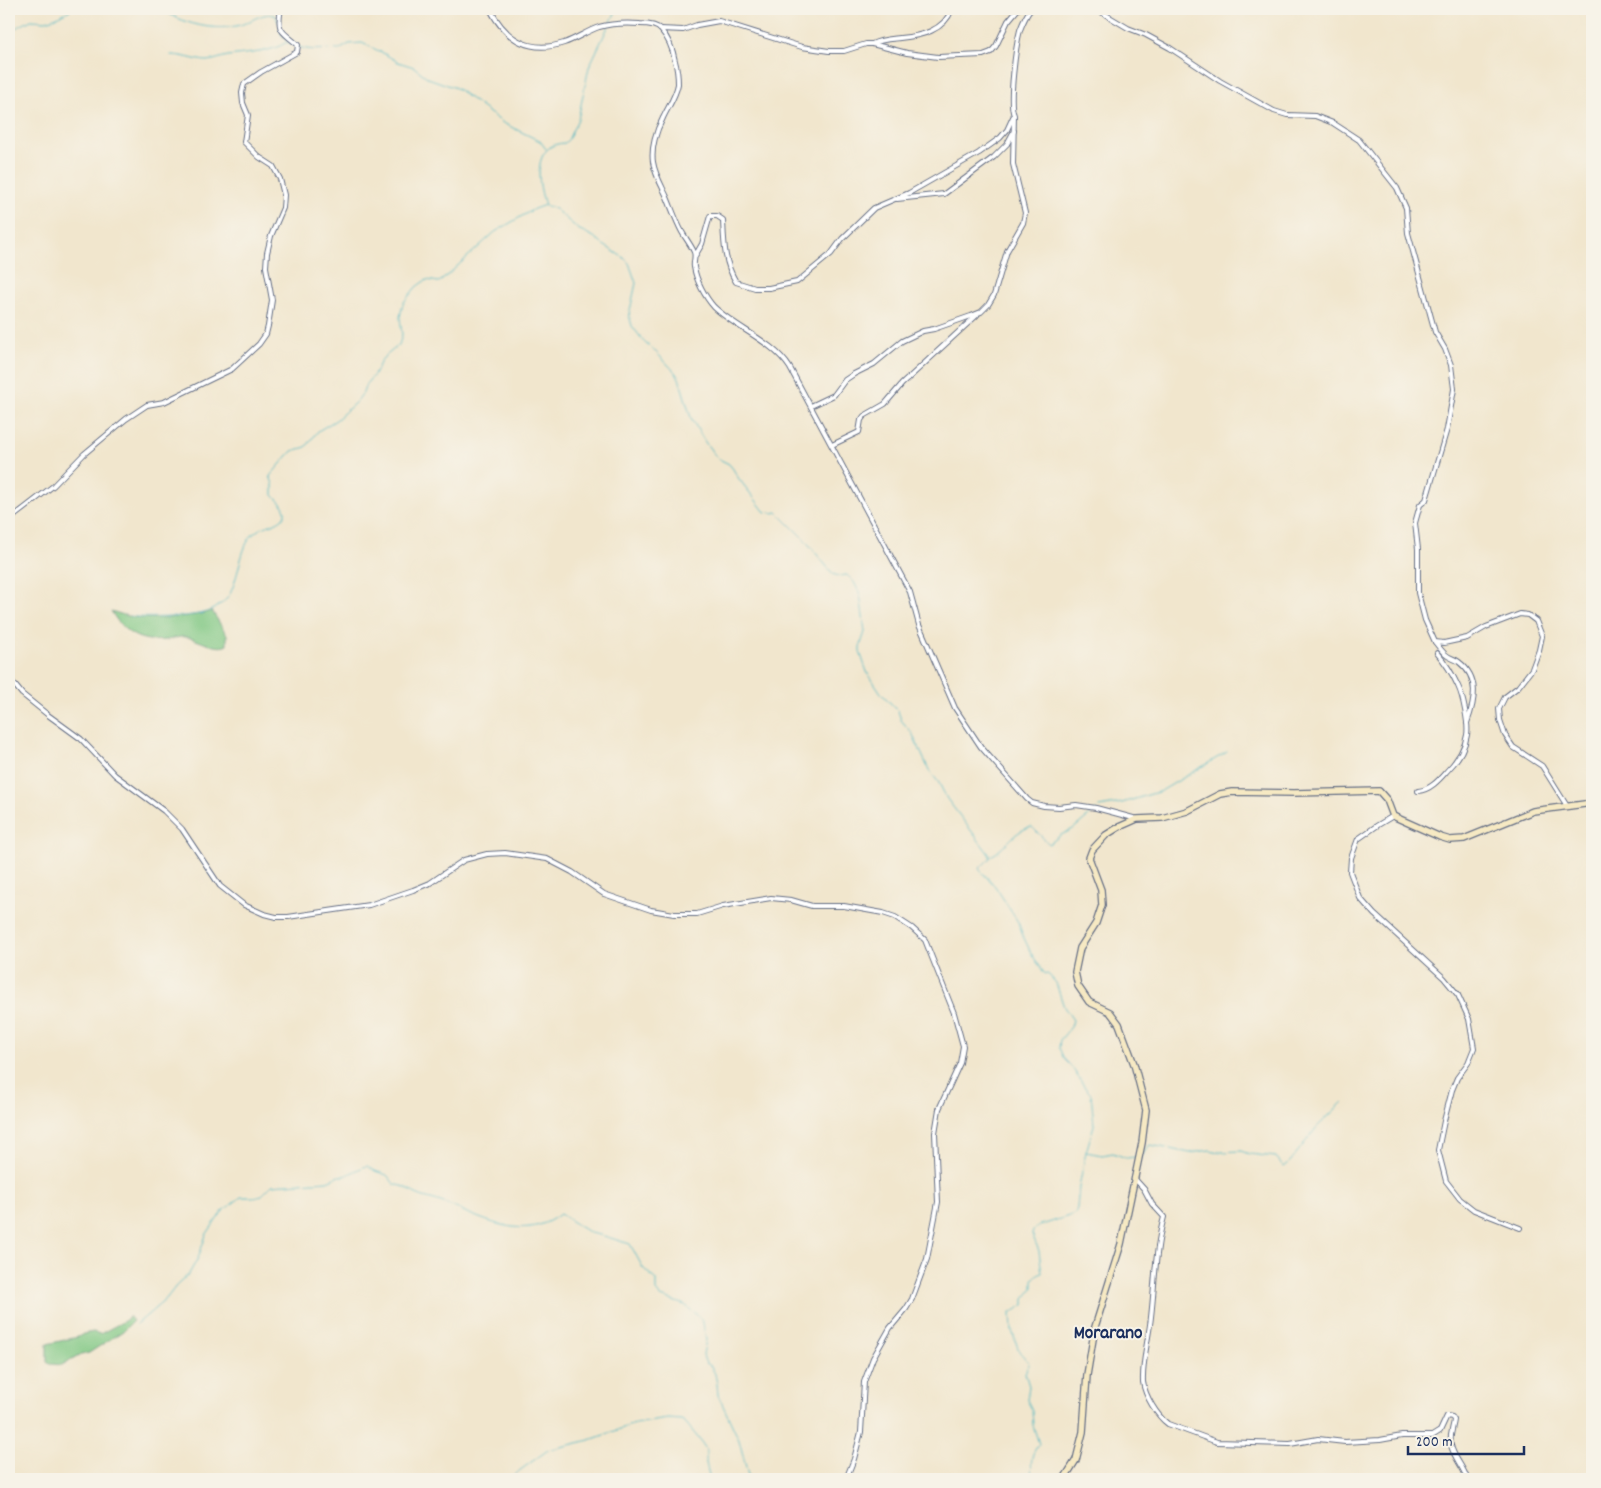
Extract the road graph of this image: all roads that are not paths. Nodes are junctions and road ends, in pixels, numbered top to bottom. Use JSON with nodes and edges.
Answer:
{"nodes":[{"id":1,"x":281,"y":9,"type":"edge"},
{"id":2,"x":490,"y":9,"type":"edge"},
{"id":3,"x":952,"y":9,"type":"edge"},
{"id":4,"x":1018,"y":9,"type":"edge"},
{"id":5,"x":1031,"y":9,"type":"edge"},
{"id":6,"x":1096,"y":9,"type":"edge"},
{"id":7,"x":660,"y":28,"type":"junction"},
{"id":8,"x":872,"y":44,"type":"junction"},
{"id":9,"x":1014,"y":115,"type":"junction"},
{"id":10,"x":1015,"y":130,"type":"junction"},
{"id":11,"x":892,"y":200,"type":"junction"},
{"id":12,"x":695,"y":256,"type":"junction"},
{"id":13,"x":981,"y":312,"type":"junction"},
{"id":14,"x":811,"y":406,"type":"junction"},
{"id":15,"x":832,"y":445,"type":"junction"},
{"id":16,"x":9,"y":520,"type":"edge"},
{"id":17,"x":1435,"y":642,"type":"junction"},
{"id":18,"x":1437,"y":653,"type":"dead end"},
{"id":19,"x":9,"y":678,"type":"edge"},
{"id":20,"x":1468,"y":723,"type":"junction"},
{"id":21,"x":1418,"y":791,"type":"dead end"},
{"id":22,"x":1592,"y":803,"type":"edge"},
{"id":23,"x":1567,"y":806,"type":"junction"},
{"id":24,"x":1393,"y":816,"type":"junction"},
{"id":25,"x":1138,"y":819,"type":"junction"},
{"id":26,"x":1134,"y":1178,"type":"junction"},
{"id":27,"x":1520,"y":1228,"type":"dead end"},
{"id":28,"x":846,"y":1479,"type":"edge"},
{"id":29,"x":1064,"y":1479,"type":"edge"},
{"id":30,"x":1467,"y":1479,"type":"edge"}],
"edges":[{"from":1,"to":16,"type":"street"},
{"from":2,"to":7,"type":"street"},
{"from":3,"to":8,"type":"street"},
{"from":4,"to":8,"type":"street"},
{"from":5,"to":9,"type":"street"},
{"from":6,"to":17,"type":"street"},
{"from":7,"to":8,"type":"street"},
{"from":7,"to":12,"type":"street"},
{"from":9,"to":10,"type":"street"},
{"from":9,"to":11,"type":"street"},
{"from":10,"to":11,"type":"street"},
{"from":10,"to":13,"type":"street"},
{"from":11,"to":12,"type":"street"},
{"from":12,"to":14,"type":"street"},
{"from":13,"to":14,"type":"street"},
{"from":13,"to":15,"type":"street"},
{"from":14,"to":15,"type":"street"},
{"from":15,"to":25,"type":"street"},
{"from":17,"to":20,"type":"street"},
{"from":17,"to":23,"type":"street"},
{"from":18,"to":20,"type":"street"},
{"from":19,"to":28,"type":"street"},
{"from":20,"to":21,"type":"street"},
{"from":22,"to":23,"type":"street"},
{"from":23,"to":24,"type":"street"},
{"from":24,"to":25,"type":"street"},
{"from":24,"to":27,"type":"street"},
{"from":25,"to":26,"type":"street"},
{"from":26,"to":29,"type":"street"},
{"from":26,"to":30,"type":"street"}]}
